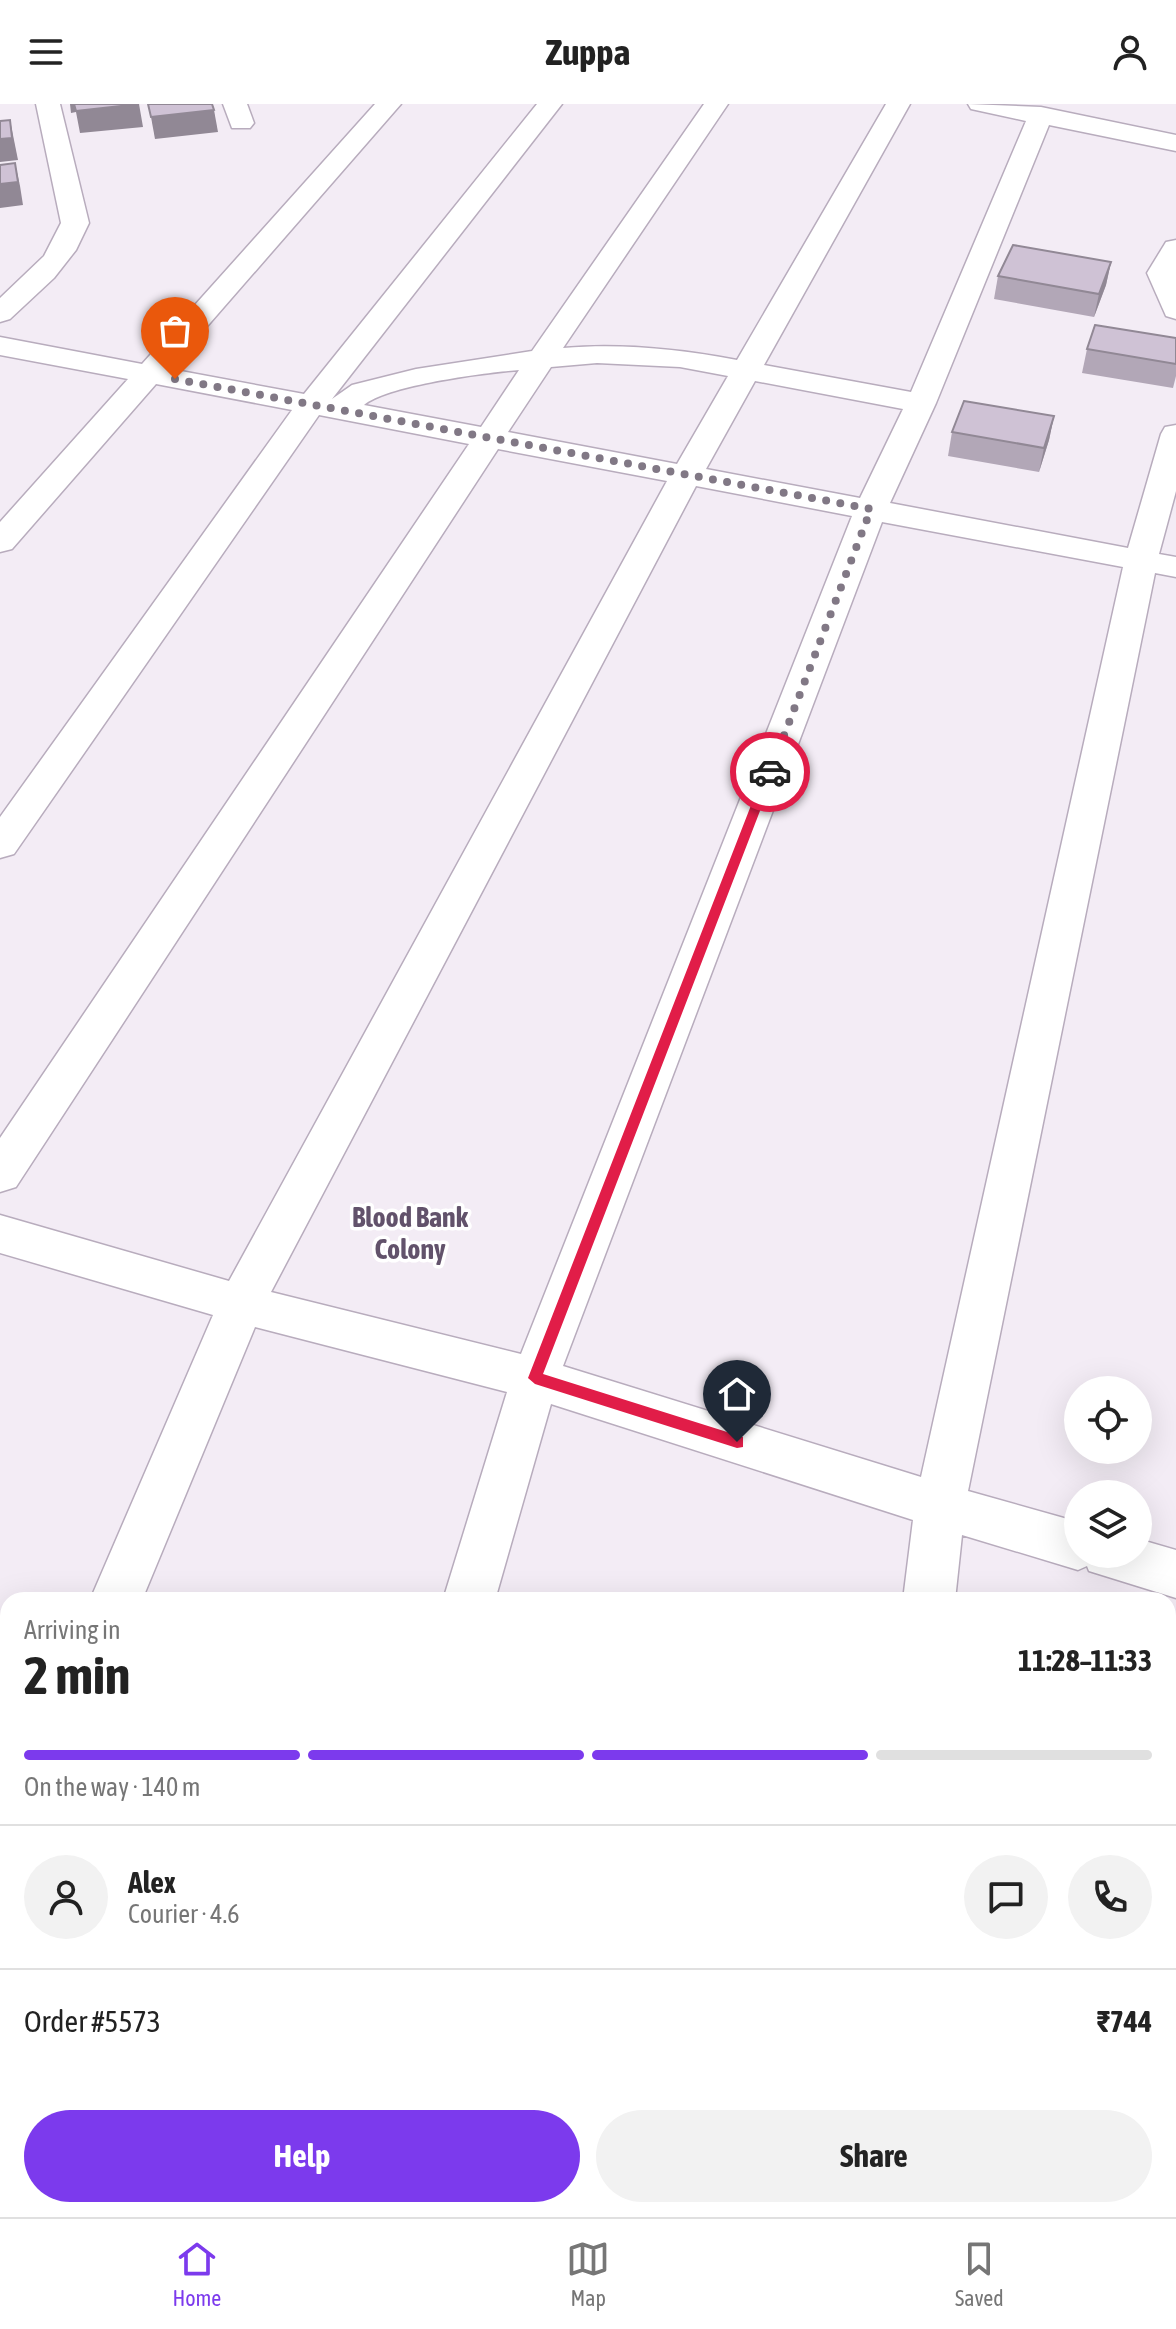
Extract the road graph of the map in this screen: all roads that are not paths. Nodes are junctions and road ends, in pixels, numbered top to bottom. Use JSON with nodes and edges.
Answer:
{"nodes":[{"id":1,"x":48,"y":104,"type":"edge"},
{"id":2,"x":389,"y":104,"type":"edge"},
{"id":3,"x":550,"y":104,"type":"edge"},
{"id":4,"x":716,"y":104,"type":"edge"},
{"id":5,"x":898,"y":104,"type":"edge"},
{"id":6,"x":980,"y":104,"type":"edge"},
{"id":7,"x":1041,"y":115,"type":"junction"},
{"id":8,"x":1176,"y":143,"type":"edge"},
{"id":9,"x":1176,"y":248,"type":"edge"},
{"id":10,"x":1176,"y":310,"type":"edge"},
{"id":11,"x":0,"y":313,"type":"edge"},
{"id":12,"x":0,"y":346,"type":"edge"},
{"id":13,"x":542,"y":358,"type":"junction"},
{"id":14,"x":747,"y":370,"type":"junction"},
{"id":15,"x":148,"y":374,"type":"junction"},
{"id":16,"x":921,"y":403,"type":"junction"},
{"id":17,"x":325,"y":407,"type":"junction"},
{"id":18,"x":1176,"y":434,"type":"edge"},
{"id":19,"x":490,"y":437,"type":"junction"},
{"id":20,"x":687,"y":474,"type":"junction"},
{"id":21,"x":871,"y":509,"type":"junction"},
{"id":22,"x":0,"y":542,"type":"edge"},
{"id":23,"x":1158,"y":563,"type":"edge"},
{"id":24,"x":0,"y":845,"type":"edge"},
{"id":25,"x":0,"y":1174,"type":"edge"},
{"id":26,"x":0,"y":1234,"type":"edge"},
{"id":27,"x":241,"y":1304,"type":"junction"},
{"id":28,"x":535,"y":1378,"type":"junction"},
{"id":29,"x":940,"y":1506,"type":"junction"},
{"id":30,"x":1064,"y":1542,"type":"edge"},
{"id":31,"x":1152,"y":1567,"type":"edge"},
{"id":32,"x":1176,"y":1574,"type":"edge"},
{"id":33,"x":119,"y":1592,"type":"edge"},
{"id":34,"x":471,"y":1592,"type":"edge"},
{"id":35,"x":930,"y":1592,"type":"edge"}],
"edges":[{"from":1,"to":11,"type":"street"},
{"from":2,"to":15,"type":"street"},
{"from":3,"to":17,"type":"street"},
{"from":4,"to":13,"type":"street"},
{"from":5,"to":14,"type":"street"},
{"from":6,"to":7,"type":"street"},
{"from":7,"to":8,"type":"street"},
{"from":7,"to":16,"type":"street"},
{"from":9,"to":10,"type":"street"},
{"from":12,"to":15,"type":"street"},
{"from":13,"to":14,"type":"street"},
{"from":13,"to":17,"type":"street"},
{"from":13,"to":19,"type":"street"},
{"from":14,"to":16,"type":"street"},
{"from":14,"to":20,"type":"street"},
{"from":15,"to":17,"type":"street"},
{"from":15,"to":22,"type":"street"},
{"from":16,"to":21,"type":"street"},
{"from":17,"to":19,"type":"street"},
{"from":17,"to":24,"type":"street"},
{"from":18,"to":23,"type":"street"},
{"from":19,"to":20,"type":"street"},
{"from":19,"to":25,"type":"street"},
{"from":20,"to":21,"type":"street"},
{"from":20,"to":27,"type":"street"},
{"from":21,"to":23,"type":"street"},
{"from":21,"to":28,"type":"street"},
{"from":23,"to":29,"type":"street"},
{"from":26,"to":27,"type":"street"},
{"from":27,"to":28,"type":"street"},
{"from":27,"to":33,"type":"street"},
{"from":28,"to":29,"type":"street"},
{"from":28,"to":34,"type":"street"},
{"from":29,"to":30,"type":"street"},
{"from":29,"to":35,"type":"street"},
{"from":31,"to":32,"type":"street"}]}
